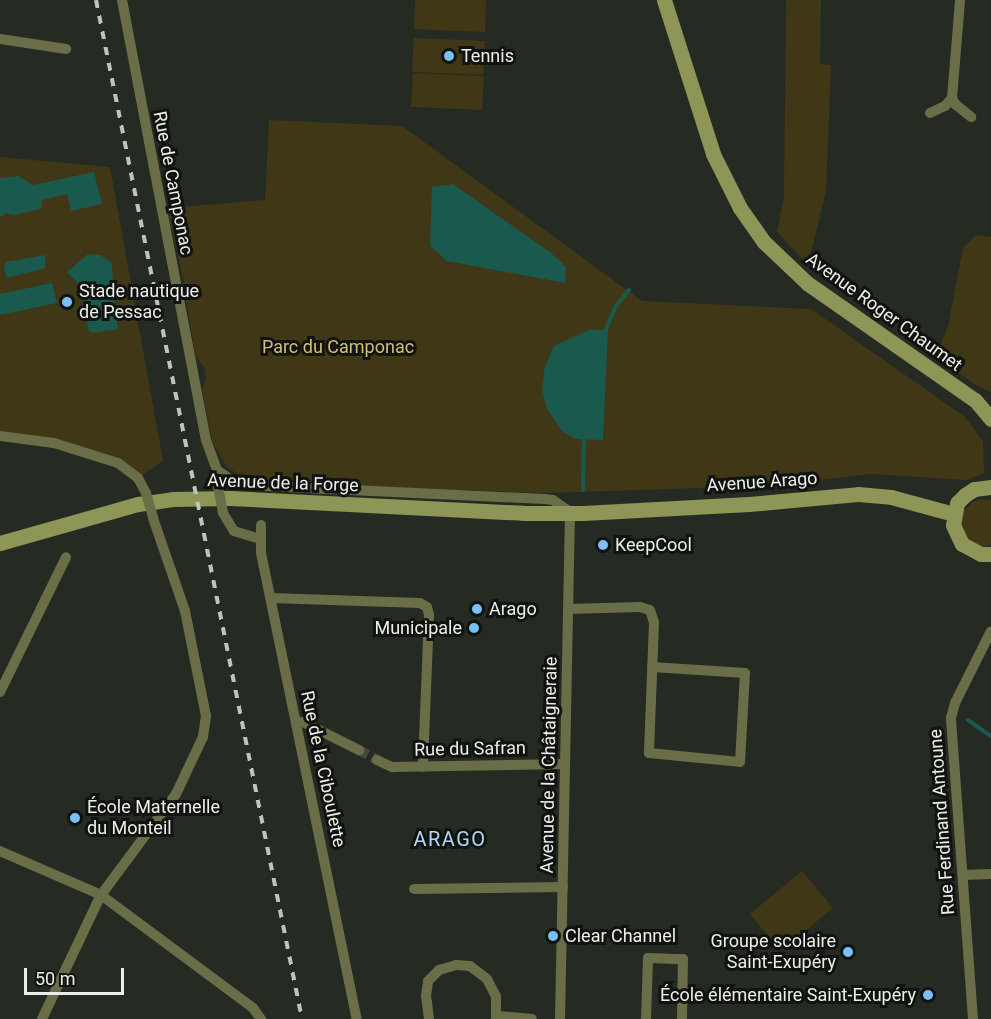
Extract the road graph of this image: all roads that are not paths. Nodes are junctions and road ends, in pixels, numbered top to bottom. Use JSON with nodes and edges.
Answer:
{"nodes":[{"id":1,"x":122,"y":0,"type":"edge"},
{"id":2,"x":664,"y":0,"type":"edge"},
{"id":3,"x":960,"y":0,"type":"edge"},
{"id":4,"x":0,"y":39,"type":"edge"},
{"id":5,"x":66,"y":49,"type":"dead end"},
{"id":6,"x":952,"y":98,"type":"junction"},
{"id":7,"x":930,"y":114,"type":"dead end"},
{"id":8,"x":971,"y":117,"type":"dead end"},
{"id":9,"x":991,"y":417,"type":"edge"},
{"id":10,"x":0,"y":436,"type":"edge"},
{"id":11,"x":222,"y":475,"type":"junction"},
{"id":12,"x":991,"y":487,"type":"edge"},
{"id":13,"x":570,"y":512,"type":"junction"},
{"id":14,"x":954,"y":514,"type":"junction"},
{"id":15,"x":261,"y":525,"type":"dead end"},
{"id":16,"x":261,"y":539,"type":"junction"},
{"id":17,"x":0,"y":543,"type":"edge"},
{"id":18,"x":991,"y":554,"type":"edge"},
{"id":19,"x":66,"y":557,"type":"dead end"},
{"id":20,"x":271,"y":598,"type":"junction"},
{"id":21,"x":568,"y":609,"type":"junction"},
{"id":22,"x":991,"y":631,"type":"edge"},
{"id":23,"x":652,"y":668,"type":"junction"},
{"id":24,"x":0,"y":692,"type":"edge"},
{"id":25,"x":296,"y":723,"type":"junction"},
{"id":26,"x":359,"y":750,"type":"tunnel mouth"},
{"id":27,"x":377,"y":760,"type":"tunnel mouth"},
{"id":28,"x":565,"y":764,"type":"junction"},
{"id":29,"x":423,"y":767,"type":"junction"},
{"id":30,"x":0,"y":851,"type":"edge"},
{"id":31,"x":991,"y":874,"type":"edge"},
{"id":32,"x":963,"y":875,"type":"junction"},
{"id":33,"x":563,"y":887,"type":"junction"},
{"id":34,"x":414,"y":889,"type":"dead end"},
{"id":35,"x":101,"y":896,"type":"junction"},
{"id":36,"x":497,"y":1017,"type":"edge"},
{"id":37,"x":42,"y":1019,"type":"edge"},
{"id":38,"x":261,"y":1019,"type":"edge"},
{"id":39,"x":357,"y":1019,"type":"edge"},
{"id":40,"x":429,"y":1019,"type":"edge"},
{"id":41,"x":532,"y":1019,"type":"edge"},
{"id":42,"x":560,"y":1019,"type":"edge"},
{"id":43,"x":646,"y":1019,"type":"edge"},
{"id":44,"x":682,"y":1019,"type":"edge"},
{"id":45,"x":973,"y":1019,"type":"edge"}],
"edges":[{"from":1,"to":11,"type":"street","name":"Rue de Camponac"},
{"from":2,"to":9,"type":"main road","name":"Avenue Roger Chaumet"},
{"from":3,"to":6,"type":"street"},
{"from":4,"to":5,"type":"street"},
{"from":6,"to":7,"type":"street"},
{"from":6,"to":8,"type":"street"},
{"from":10,"to":35,"type":"street","bridge":true},
{"from":11,"to":13,"type":"street"},
{"from":11,"to":16,"type":"street","bridge":true},
{"from":12,"to":14,"type":"main road"},
{"from":13,"to":14,"type":"main road","name":"Avenue Arago"},
{"from":13,"to":17,"type":"main road","name":"Avenue de la Forge"},
{"from":13,"to":21,"type":"street","name":"Avenue de la Châtaigneraie"},
{"from":14,"to":18,"type":"main road"},
{"from":15,"to":16,"type":"street","name":"Rue de la Ciboulette"},
{"from":16,"to":20,"type":"street","name":"Rue de la Ciboulette"},
{"from":19,"to":24,"type":"street"},
{"from":20,"to":25,"type":"street","name":"Rue de la Ciboulette"},
{"from":20,"to":29,"type":"street"},
{"from":21,"to":23,"type":"street"},
{"from":21,"to":28,"type":"street","name":"Avenue de la Châtaigneraie"},
{"from":22,"to":32,"type":"street","name":"Rue Ferdinand Antoune"},
{"from":23,"to":23,"type":"street"},
{"from":25,"to":26,"type":"street"},
{"from":25,"to":39,"type":"street","name":"Rue de la Ciboulette"},
{"from":27,"to":29,"type":"street","name":"Rue du Safran"},
{"from":28,"to":29,"type":"street","name":"Rue du Safran"},
{"from":28,"to":33,"type":"street","name":"Avenue de la Châtaigneraie"},
{"from":30,"to":35,"type":"street"},
{"from":31,"to":32,"type":"street"},
{"from":32,"to":45,"type":"street","name":"Rue Ferdinand Antoune"},
{"from":33,"to":34,"type":"street"},
{"from":33,"to":42,"type":"street","name":"Avenue de la Châtaigneraie"},
{"from":35,"to":37,"type":"street"},
{"from":35,"to":38,"type":"street"},
{"from":36,"to":40,"type":"street"},
{"from":36,"to":41,"type":"street"},
{"from":43,"to":44,"type":"street"}]}
